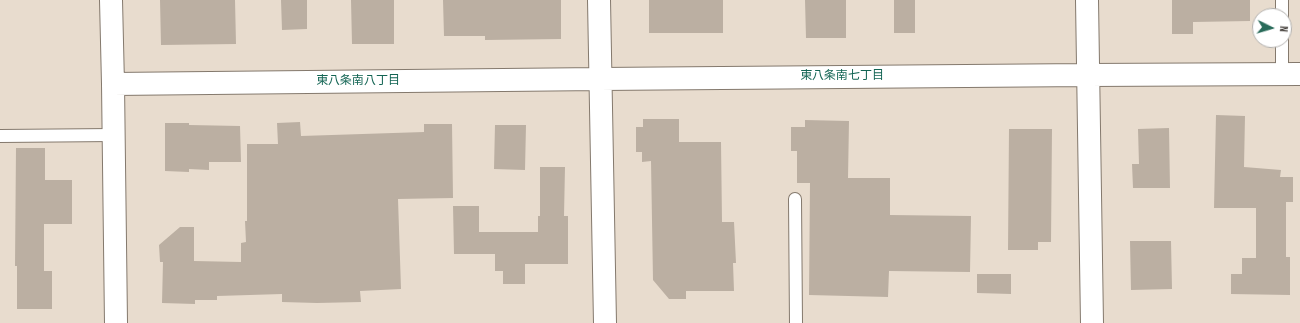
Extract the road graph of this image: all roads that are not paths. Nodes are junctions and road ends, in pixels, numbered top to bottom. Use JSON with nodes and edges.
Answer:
{"nodes":[{"id":1,"x":111,"y":0,"type":"edge"},
{"id":2,"x":599,"y":0,"type":"edge"},
{"id":3,"x":1087,"y":0,"type":"edge"},
{"id":4,"x":1284,"y":48,"type":"edge"},
{"id":5,"x":1291,"y":74,"type":"edge"},
{"id":6,"x":1088,"y":75,"type":"junction"},
{"id":7,"x":600,"y":79,"type":"junction"},
{"id":8,"x":113,"y":84,"type":"junction"},
{"id":9,"x":114,"y":135,"type":"junction"},
{"id":10,"x":0,"y":136,"type":"edge"},
{"id":11,"x":795,"y":199,"type":"dead end"},
{"id":12,"x":116,"y":323,"type":"edge"},
{"id":13,"x":605,"y":323,"type":"edge"},
{"id":14,"x":796,"y":323,"type":"edge"},
{"id":15,"x":1092,"y":323,"type":"edge"}],
"edges":[{"from":1,"to":8,"type":"street"},
{"from":2,"to":7,"type":"street"},
{"from":3,"to":6,"type":"street"},
{"from":4,"to":5,"type":"lane"},
{"from":5,"to":6,"type":"street"},
{"from":6,"to":7,"type":"street"},
{"from":6,"to":15,"type":"street"},
{"from":7,"to":8,"type":"street"},
{"from":7,"to":13,"type":"street"},
{"from":8,"to":9,"type":"street"},
{"from":9,"to":10,"type":"lane"},
{"from":9,"to":12,"type":"street"},
{"from":11,"to":14,"type":"lane"}]}
